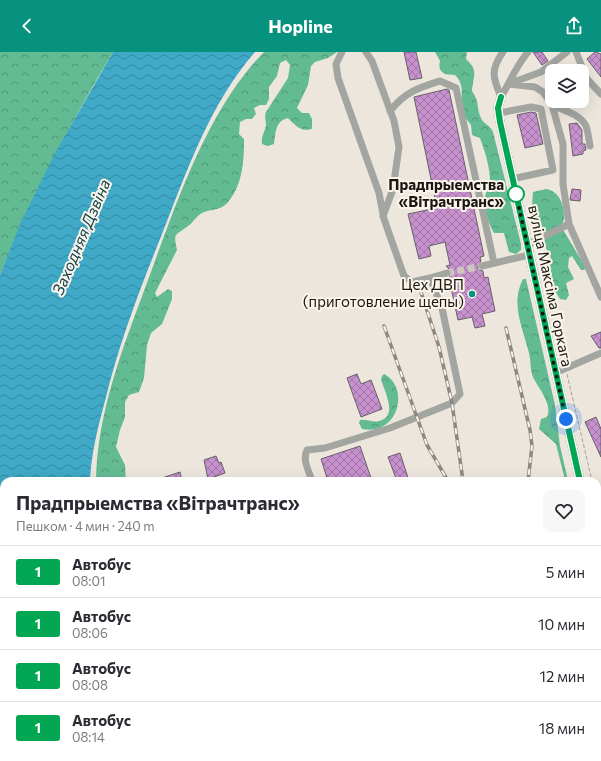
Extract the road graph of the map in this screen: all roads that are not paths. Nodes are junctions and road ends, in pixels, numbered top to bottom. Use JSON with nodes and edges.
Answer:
{"nodes":[{"id":1,"x":342,"y":52,"type":"edge"},
{"id":2,"x":366,"y":52,"type":"edge"},
{"id":3,"x":503,"y":52,"type":"edge"},
{"id":4,"x":528,"y":52,"type":"edge"},
{"id":5,"x":567,"y":52,"type":"edge"},
{"id":6,"x":576,"y":52,"type":"edge"},
{"id":7,"x":509,"y":84,"type":"junction"},
{"id":8,"x":601,"y":94,"type":"edge"},
{"id":9,"x":545,"y":95,"type":"edge"},
{"id":10,"x":501,"y":97,"type":"junction"},
{"id":11,"x":553,"y":108,"type":"edge"},
{"id":12,"x":559,"y":108,"type":"edge"},
{"id":13,"x":390,"y":111,"type":"junction"},
{"id":14,"x":498,"y":112,"type":"junction"},
{"id":15,"x":590,"y":146,"type":"dead end"},
{"id":16,"x":512,"y":179,"type":"junction"},
{"id":17,"x":383,"y":216,"type":"junction"},
{"id":18,"x":569,"y":224,"type":"junction"},
{"id":19,"x":527,"y":245,"type":"junction"},
{"id":20,"x":529,"y":255,"type":"junction"},
{"id":21,"x":494,"y":263,"type":"junction"},
{"id":22,"x":482,"y":266,"type":"tunnel mouth"},
{"id":23,"x":447,"y":273,"type":"tunnel mouth"},
{"id":24,"x":430,"y":278,"type":"junction"},
{"id":25,"x":601,"y":297,"type":"edge"},
{"id":26,"x":601,"y":353,"type":"edge"},
{"id":27,"x":555,"y":373,"type":"junction"},
{"id":28,"x":311,"y":477,"type":"edge"},
{"id":29,"x":579,"y":477,"type":"edge"}],
"edges":[{"from":1,"to":17,"type":"street"},
{"from":2,"to":13,"type":"street"},
{"from":3,"to":10,"type":"street"},
{"from":4,"to":7,"type":"street"},
{"from":5,"to":7,"type":"street"},
{"from":6,"to":8,"type":"street"},
{"from":7,"to":9,"type":"street"},
{"from":7,"to":10,"type":"street"},
{"from":10,"to":14,"type":"main road","name":"вуліца Максіма Горкага"},
{"from":11,"to":18,"type":"street"},
{"from":12,"to":15,"type":"street"},
{"from":13,"to":17,"type":"street"},
{"from":13,"to":21,"type":"street"},
{"from":14,"to":16,"type":"main road","name":"вуліца Максіма Горкага"},
{"from":14,"to":16,"type":"street"},
{"from":16,"to":19,"type":"main road","name":"вуліца Максіма Горкага"},
{"from":17,"to":24,"type":"street"},
{"from":18,"to":19,"type":"street"},
{"from":18,"to":25,"type":"street"},
{"from":19,"to":20,"type":"main road","name":"вуліца Максіма Горкага"},
{"from":20,"to":21,"type":"street"},
{"from":20,"to":27,"type":"main road","name":"вуліца Максіма Горкага"},
{"from":21,"to":22,"type":"street"},
{"from":23,"to":24,"type":"street"},
{"from":24,"to":28,"type":"street"},
{"from":26,"to":27,"type":"street"},
{"from":27,"to":29,"type":"main road","name":"вуліца Максіма Горкага"}]}
